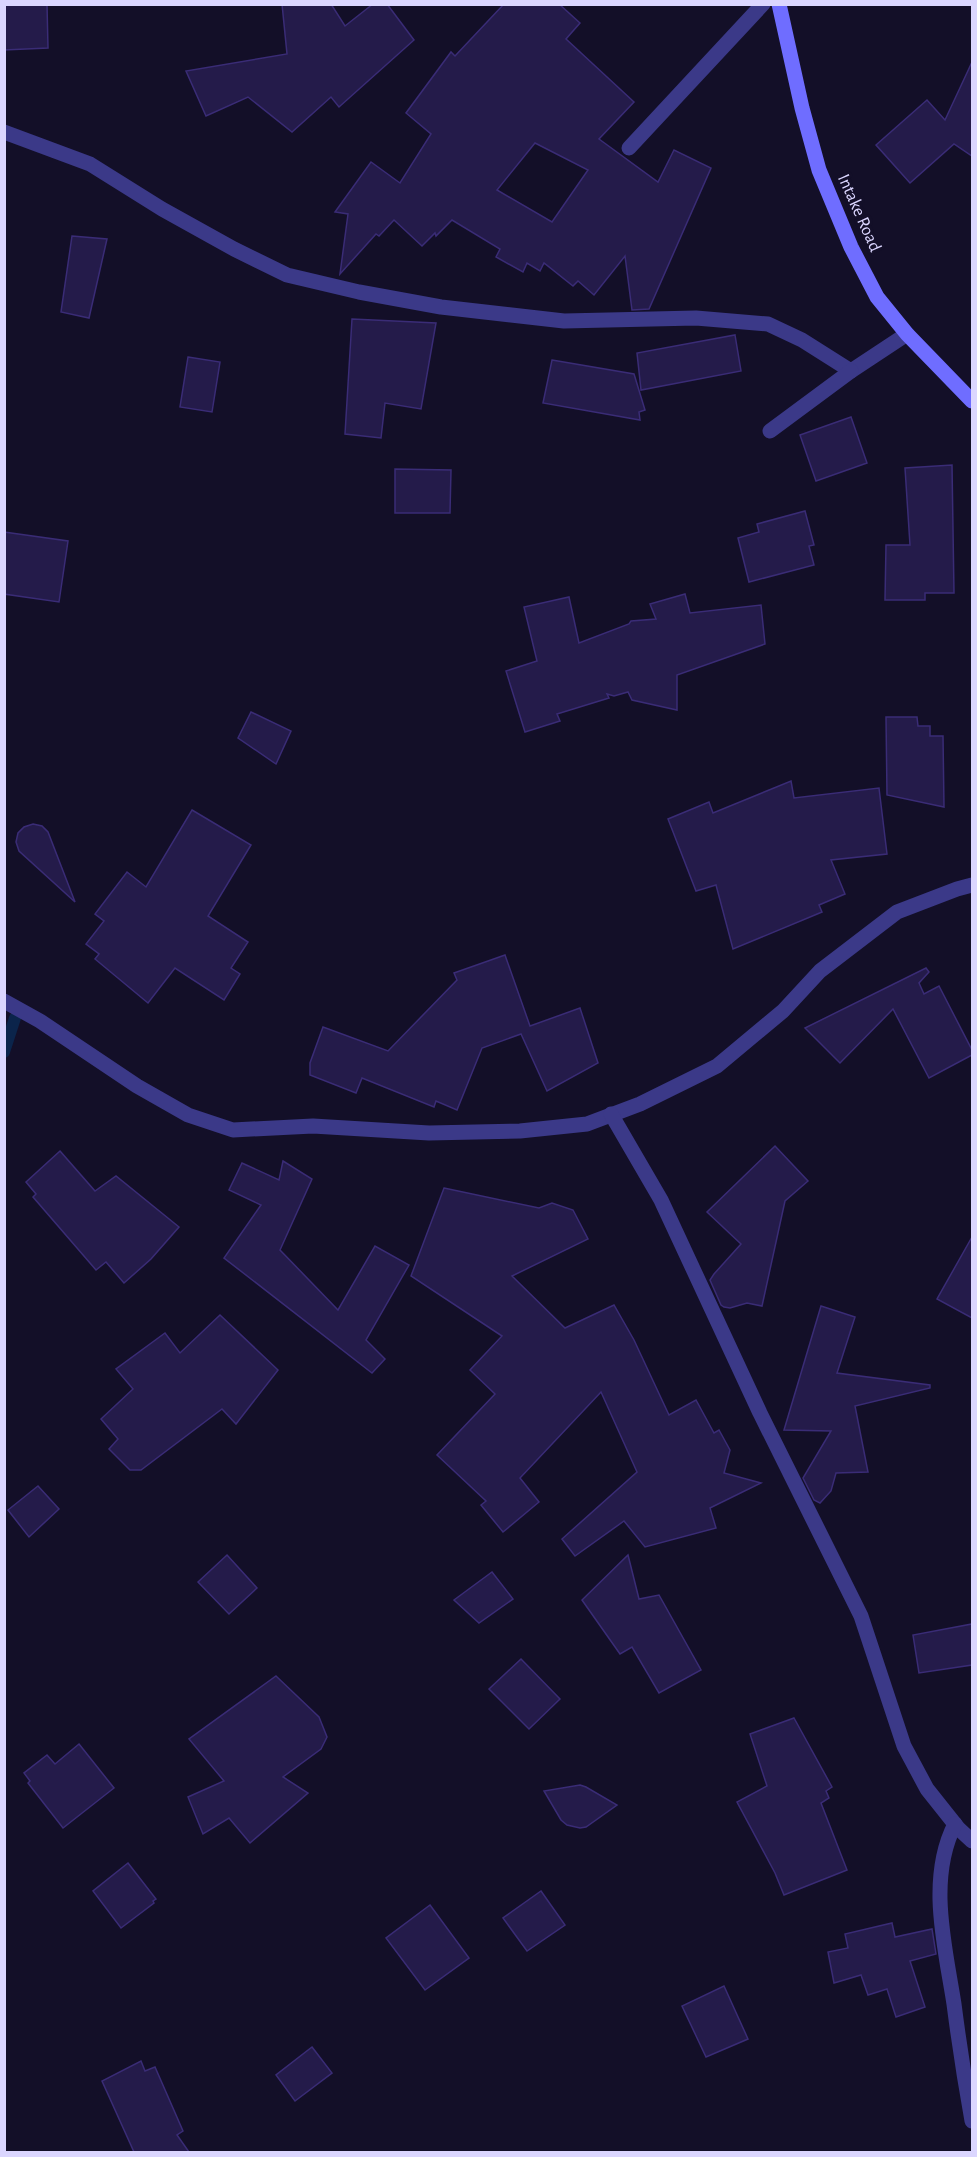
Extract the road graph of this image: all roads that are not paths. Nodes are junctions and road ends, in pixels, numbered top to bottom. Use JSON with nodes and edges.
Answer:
{"nodes":[{"id":1,"x":763,"y":4,"type":"edge"},
{"id":2,"x":779,"y":4,"type":"edge"},
{"id":3,"x":4,"y":132,"type":"edge"},
{"id":4,"x":629,"y":148,"type":"dead end"},
{"id":5,"x":907,"y":334,"type":"junction"},
{"id":6,"x":851,"y":371,"type":"junction"},
{"id":7,"x":972,"y":400,"type":"edge"},
{"id":8,"x":770,"y":431,"type":"dead end"},
{"id":9,"x":972,"y":885,"type":"edge"},
{"id":10,"x":4,"y":1001,"type":"edge"},
{"id":11,"x":611,"y":1114,"type":"junction"},
{"id":12,"x":956,"y":1824,"type":"junction"},
{"id":13,"x":972,"y":1841,"type":"edge"},
{"id":14,"x":972,"y":2121,"type":"edge"}],
"edges":[{"from":1,"to":4,"type":"street"},
{"from":2,"to":5,"type":"street","name":"Intake Road"},
{"from":3,"to":6,"type":"street"},
{"from":5,"to":6,"type":"street"},
{"from":5,"to":7,"type":"street","name":"Intake Road"},
{"from":6,"to":8,"type":"street"},
{"from":9,"to":11,"type":"street"},
{"from":10,"to":11,"type":"street"},
{"from":11,"to":12,"type":"street"},
{"from":12,"to":13,"type":"street"},
{"from":12,"to":14,"type":"street"}]}
